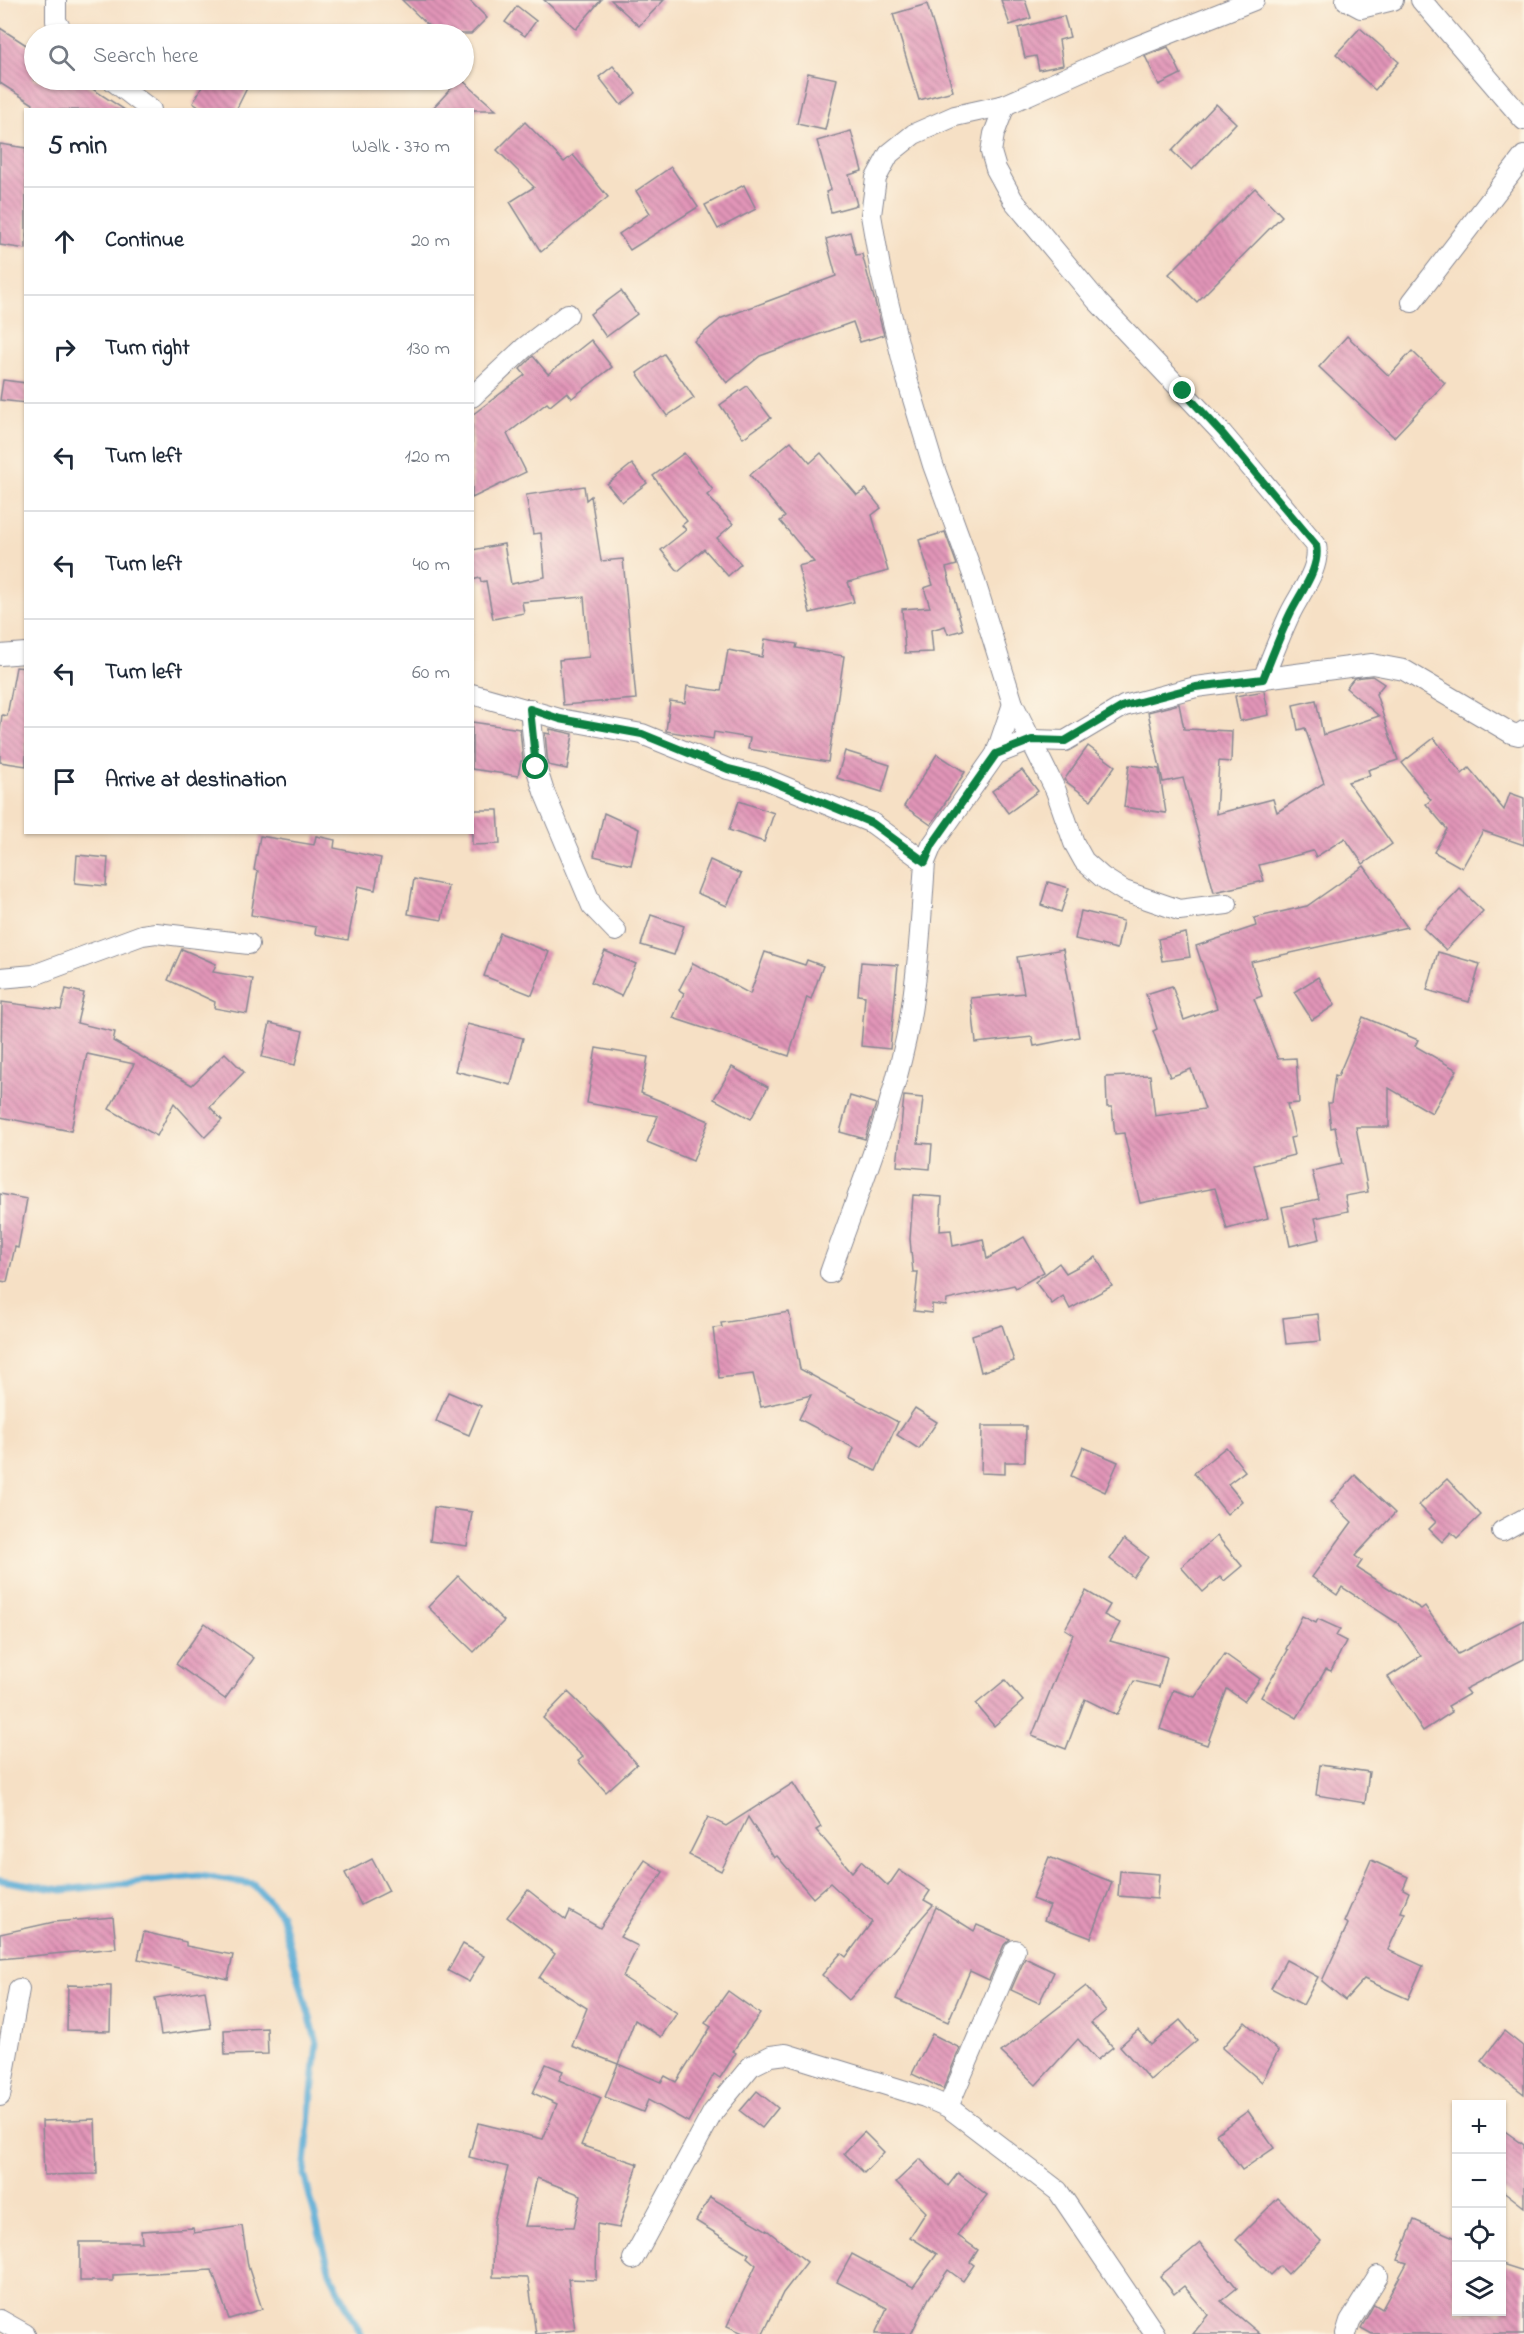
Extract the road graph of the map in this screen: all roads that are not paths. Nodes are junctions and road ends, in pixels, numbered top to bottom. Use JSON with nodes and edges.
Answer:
{"nodes":[{"id":1,"x":56,"y":0,"type":"edge"},
{"id":2,"x":1254,"y":0,"type":"edge"},
{"id":3,"x":1346,"y":0,"type":"edge"},
{"id":4,"x":1393,"y":0,"type":"edge"},
{"id":5,"x":1421,"y":0,"type":"edge"},
{"id":6,"x":58,"y":24,"type":"edge"},
{"id":7,"x":125,"y":90,"type":"edge"},
{"id":8,"x":1005,"y":105,"type":"junction"},
{"id":9,"x":148,"y":108,"type":"edge"},
{"id":10,"x":1524,"y":120,"type":"edge"},
{"id":11,"x":1524,"y":156,"type":"edge"},
{"id":12,"x":1412,"y":302,"type":"dead end"},
{"id":13,"x":568,"y":314,"type":"dead end"},
{"id":14,"x":474,"y":395,"type":"edge"},
{"id":15,"x":24,"y":653,"type":"edge"},
{"id":16,"x":0,"y":655,"type":"edge"},
{"id":17,"x":1263,"y":679,"type":"junction"},
{"id":18,"x":474,"y":695,"type":"edge"},
{"id":19,"x":1013,"y":704,"type":"junction"},
{"id":20,"x":530,"y":709,"type":"junction"},
{"id":21,"x":1524,"y":731,"type":"edge"},
{"id":22,"x":1032,"y":740,"type":"junction"},
{"id":23,"x":996,"y":754,"type":"junction"},
{"id":24,"x":925,"y":862,"type":"junction"},
{"id":25,"x":1227,"y":904,"type":"dead end"},
{"id":26,"x":616,"y":931,"type":"dead end"},
{"id":27,"x":249,"y":944,"type":"dead end"},
{"id":28,"x":0,"y":978,"type":"edge"},
{"id":29,"x":830,"y":1273,"type":"dead end"},
{"id":30,"x":1524,"y":1520,"type":"edge"},
{"id":31,"x":1502,"y":1531,"type":"dead end"},
{"id":32,"x":1015,"y":1950,"type":"dead end"},
{"id":33,"x":19,"y":1989,"type":"dead end"},
{"id":34,"x":0,"y":2096,"type":"edge"},
{"id":35,"x":948,"y":2108,"type":"junction"},
{"id":36,"x":633,"y":2259,"type":"dead end"},
{"id":37,"x":1378,"y":2276,"type":"dead end"},
{"id":38,"x":0,"y":2320,"type":"edge"},
{"id":39,"x":25,"y":2334,"type":"edge"},
{"id":40,"x":1155,"y":2334,"type":"edge"},
{"id":41,"x":1346,"y":2334,"type":"edge"}],
"edges":[{"from":1,"to":6,"type":"street"},
{"from":2,"to":8,"type":"street"},
{"from":3,"to":4,"type":"street"},
{"from":5,"to":10,"type":"street"},
{"from":7,"to":9,"type":"street"},
{"from":8,"to":17,"type":"street"},
{"from":8,"to":19,"type":"street"},
{"from":11,"to":12,"type":"street"},
{"from":13,"to":14,"type":"street"},
{"from":15,"to":16,"type":"street"},
{"from":17,"to":21,"type":"street"},
{"from":17,"to":22,"type":"street"},
{"from":18,"to":20,"type":"street"},
{"from":19,"to":22,"type":"street"},
{"from":19,"to":23,"type":"street"},
{"from":20,"to":24,"type":"street"},
{"from":20,"to":26,"type":"street"},
{"from":22,"to":23,"type":"street"},
{"from":22,"to":25,"type":"street"},
{"from":23,"to":24,"type":"street"},
{"from":24,"to":29,"type":"street"},
{"from":27,"to":28,"type":"street"},
{"from":30,"to":31,"type":"street"},
{"from":32,"to":35,"type":"street"},
{"from":33,"to":34,"type":"street"},
{"from":35,"to":36,"type":"street"},
{"from":35,"to":40,"type":"street"},
{"from":37,"to":41,"type":"street"},
{"from":38,"to":39,"type":"street"}]}
